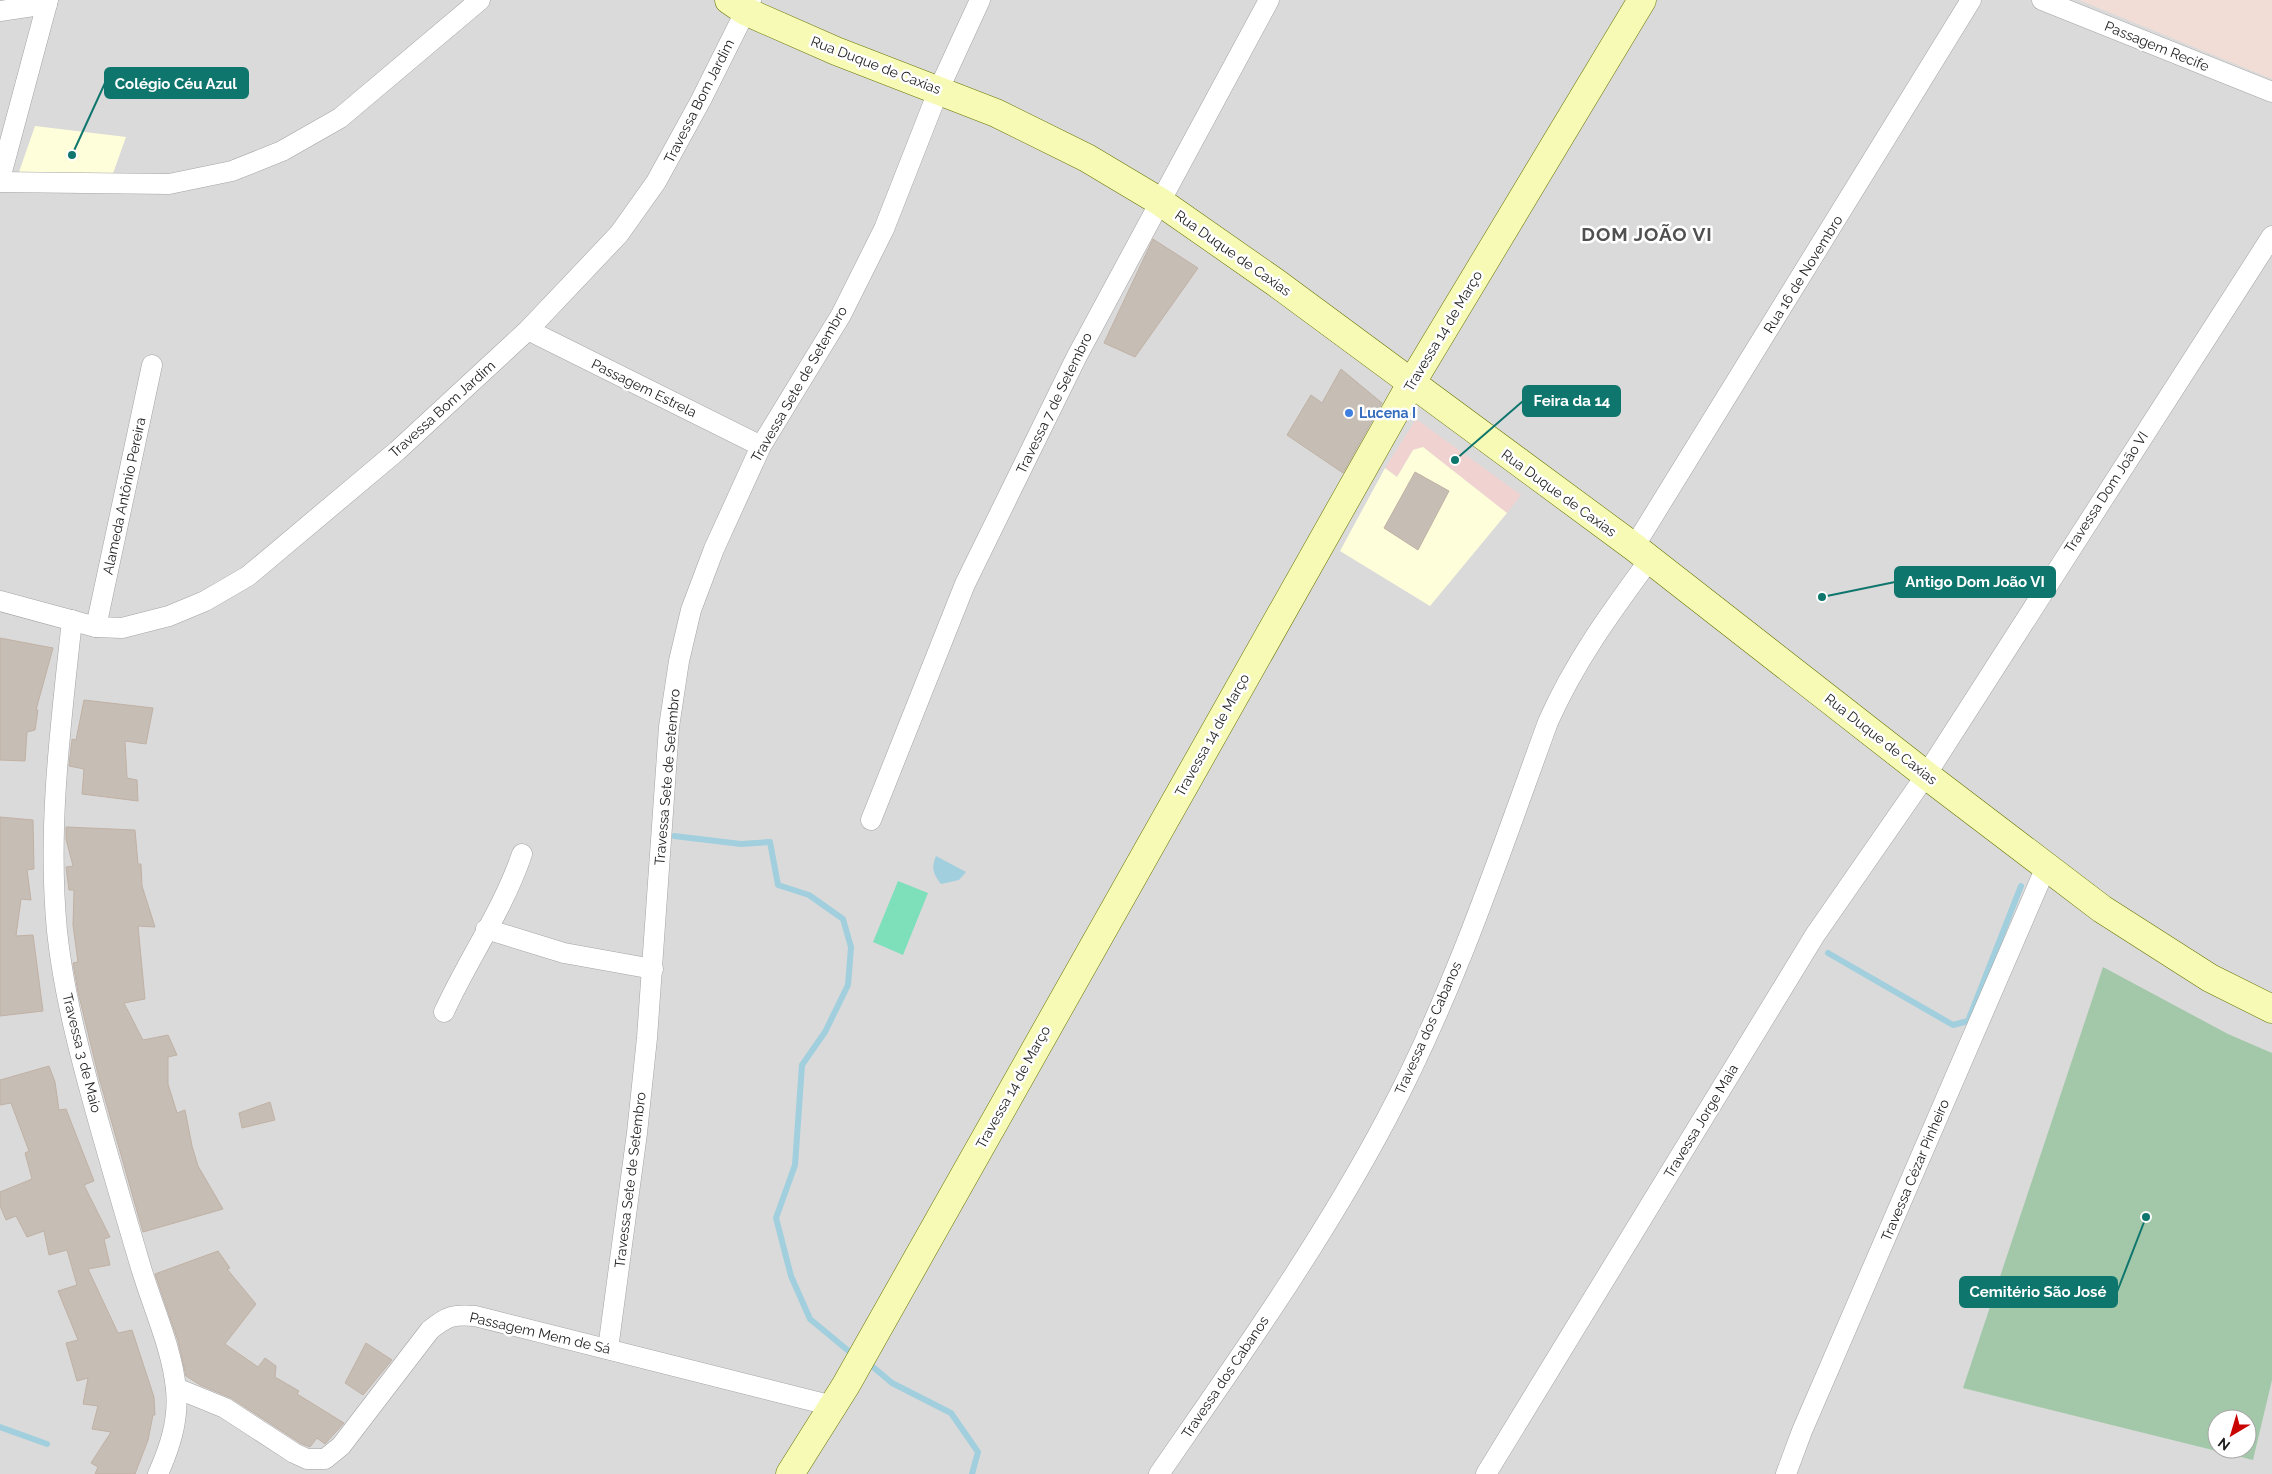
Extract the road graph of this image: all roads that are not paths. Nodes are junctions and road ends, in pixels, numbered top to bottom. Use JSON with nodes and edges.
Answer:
{"nodes":[{"id":1,"x":480,"y":0,"type":"edge"},
{"id":2,"x":980,"y":0,"type":"edge"},
{"id":3,"x":1269,"y":0,"type":"edge"},
{"id":4,"x":1642,"y":0,"type":"edge"},
{"id":5,"x":1971,"y":0,"type":"edge"},
{"id":6,"x":2042,"y":0,"type":"edge"},
{"id":7,"x":47,"y":2,"type":"edge"},
{"id":8,"x":742,"y":4,"type":"edge"},
{"id":9,"x":0,"y":12,"type":"edge"},
{"id":10,"x":939,"y":89,"type":"junction"},
{"id":11,"x":2272,"y":92,"type":"edge"},
{"id":12,"x":0,"y":180,"type":"edge"},
{"id":13,"x":1159,"y":201,"type":"junction"},
{"id":14,"x":2272,"y":236,"type":"edge"},
{"id":15,"x":528,"y":330,"type":"junction"},
{"id":16,"x":152,"y":365,"type":"dead end"},
{"id":17,"x":1412,"y":382,"type":"junction"},
{"id":18,"x":761,"y":446,"type":"junction"},
{"id":19,"x":1642,"y":553,"type":"junction"},
{"id":20,"x":0,"y":601,"type":"edge"},
{"id":21,"x":72,"y":620,"type":"junction"},
{"id":22,"x":96,"y":627,"type":"junction"},
{"id":23,"x":1926,"y":775,"type":"junction"},
{"id":24,"x":871,"y":820,"type":"dead end"},
{"id":25,"x":522,"y":854,"type":"dead end"},
{"id":26,"x":2046,"y":867,"type":"junction"},
{"id":27,"x":486,"y":929,"type":"junction"},
{"id":28,"x":653,"y":968,"type":"junction"},
{"id":29,"x":2272,"y":1009,"type":"edge"},
{"id":30,"x":444,"y":1012,"type":"dead end"},
{"id":31,"x":608,"y":1348,"type":"junction"},
{"id":32,"x":176,"y":1388,"type":"junction"},
{"id":33,"x":832,"y":1406,"type":"junction"},
{"id":34,"x":158,"y":1474,"type":"edge"},
{"id":35,"x":790,"y":1474,"type":"edge"},
{"id":36,"x":1159,"y":1474,"type":"edge"},
{"id":37,"x":1486,"y":1474,"type":"edge"},
{"id":38,"x":1786,"y":1474,"type":"edge"}],
"edges":[{"from":1,"to":12,"type":"street"},
{"from":2,"to":10,"type":"street","name":"Travessa Sete de Setembro"},
{"from":3,"to":13,"type":"street","name":"Travessa 7 de Setembro"},
{"from":4,"to":17,"type":"street","name":"Travessa 14 de Março"},
{"from":5,"to":19,"type":"street","name":"Rua 16 de Novembro"},
{"from":6,"to":11,"type":"street","name":"Passagem Recife"},
{"from":7,"to":9,"type":"street"},
{"from":7,"to":12,"type":"street"},
{"from":8,"to":10,"type":"street","name":"Rua Duque de Caxias"},
{"from":8,"to":15,"type":"street","name":"Travessa Bom Jardim"},
{"from":10,"to":13,"type":"street","name":"Rua Duque de Caxias"},
{"from":10,"to":18,"type":"street","name":"Travessa Sete de Setembro"},
{"from":13,"to":17,"type":"street","name":"Rua Duque de Caxias"},
{"from":13,"to":24,"type":"street","name":"Travessa 7 de Setembro"},
{"from":14,"to":23,"type":"street","name":"Travessa Dom João VI"},
{"from":15,"to":18,"type":"street","name":"Passagem Estrela"},
{"from":15,"to":22,"type":"street","name":"Travessa Bom Jardim"},
{"from":16,"to":22,"type":"street","name":"Alameda Antônio Pereira"},
{"from":17,"to":19,"type":"street","name":"Rua Duque de Caxias"},
{"from":17,"to":33,"type":"street","name":"Travessa 14 de Março"},
{"from":18,"to":28,"type":"street","name":"Travessa Sete de Setembro"},
{"from":19,"to":23,"type":"street","name":"Rua Duque de Caxias"},
{"from":19,"to":36,"type":"street","name":"Travessa dos Cabanos"},
{"from":20,"to":21,"type":"street","name":"Travessa Bom Jardim"},
{"from":21,"to":22,"type":"street","name":"Travessa Bom Jardim"},
{"from":21,"to":32,"type":"street","name":"Travessa 3 de Maio"},
{"from":23,"to":26,"type":"street","name":"Rua Duque de Caxias"},
{"from":23,"to":37,"type":"street","name":"Travessa Jorge Maia"},
{"from":25,"to":27,"type":"street"},
{"from":26,"to":29,"type":"street","name":"Rua Duque de Caxias"},
{"from":26,"to":38,"type":"street","name":"Travessa Cézar Pinheiro"},
{"from":27,"to":28,"type":"street"},
{"from":27,"to":30,"type":"street"},
{"from":28,"to":31,"type":"street","name":"Travessa Sete de Setembro"},
{"from":31,"to":32,"type":"street","name":"Passagem Mem de Sá"},
{"from":31,"to":33,"type":"street","name":"Passagem Mem de Sá"},
{"from":32,"to":34,"type":"street","name":"Travessa 3 de Maio"},
{"from":33,"to":35,"type":"street","name":"Travessa 14 de Março"}]}
